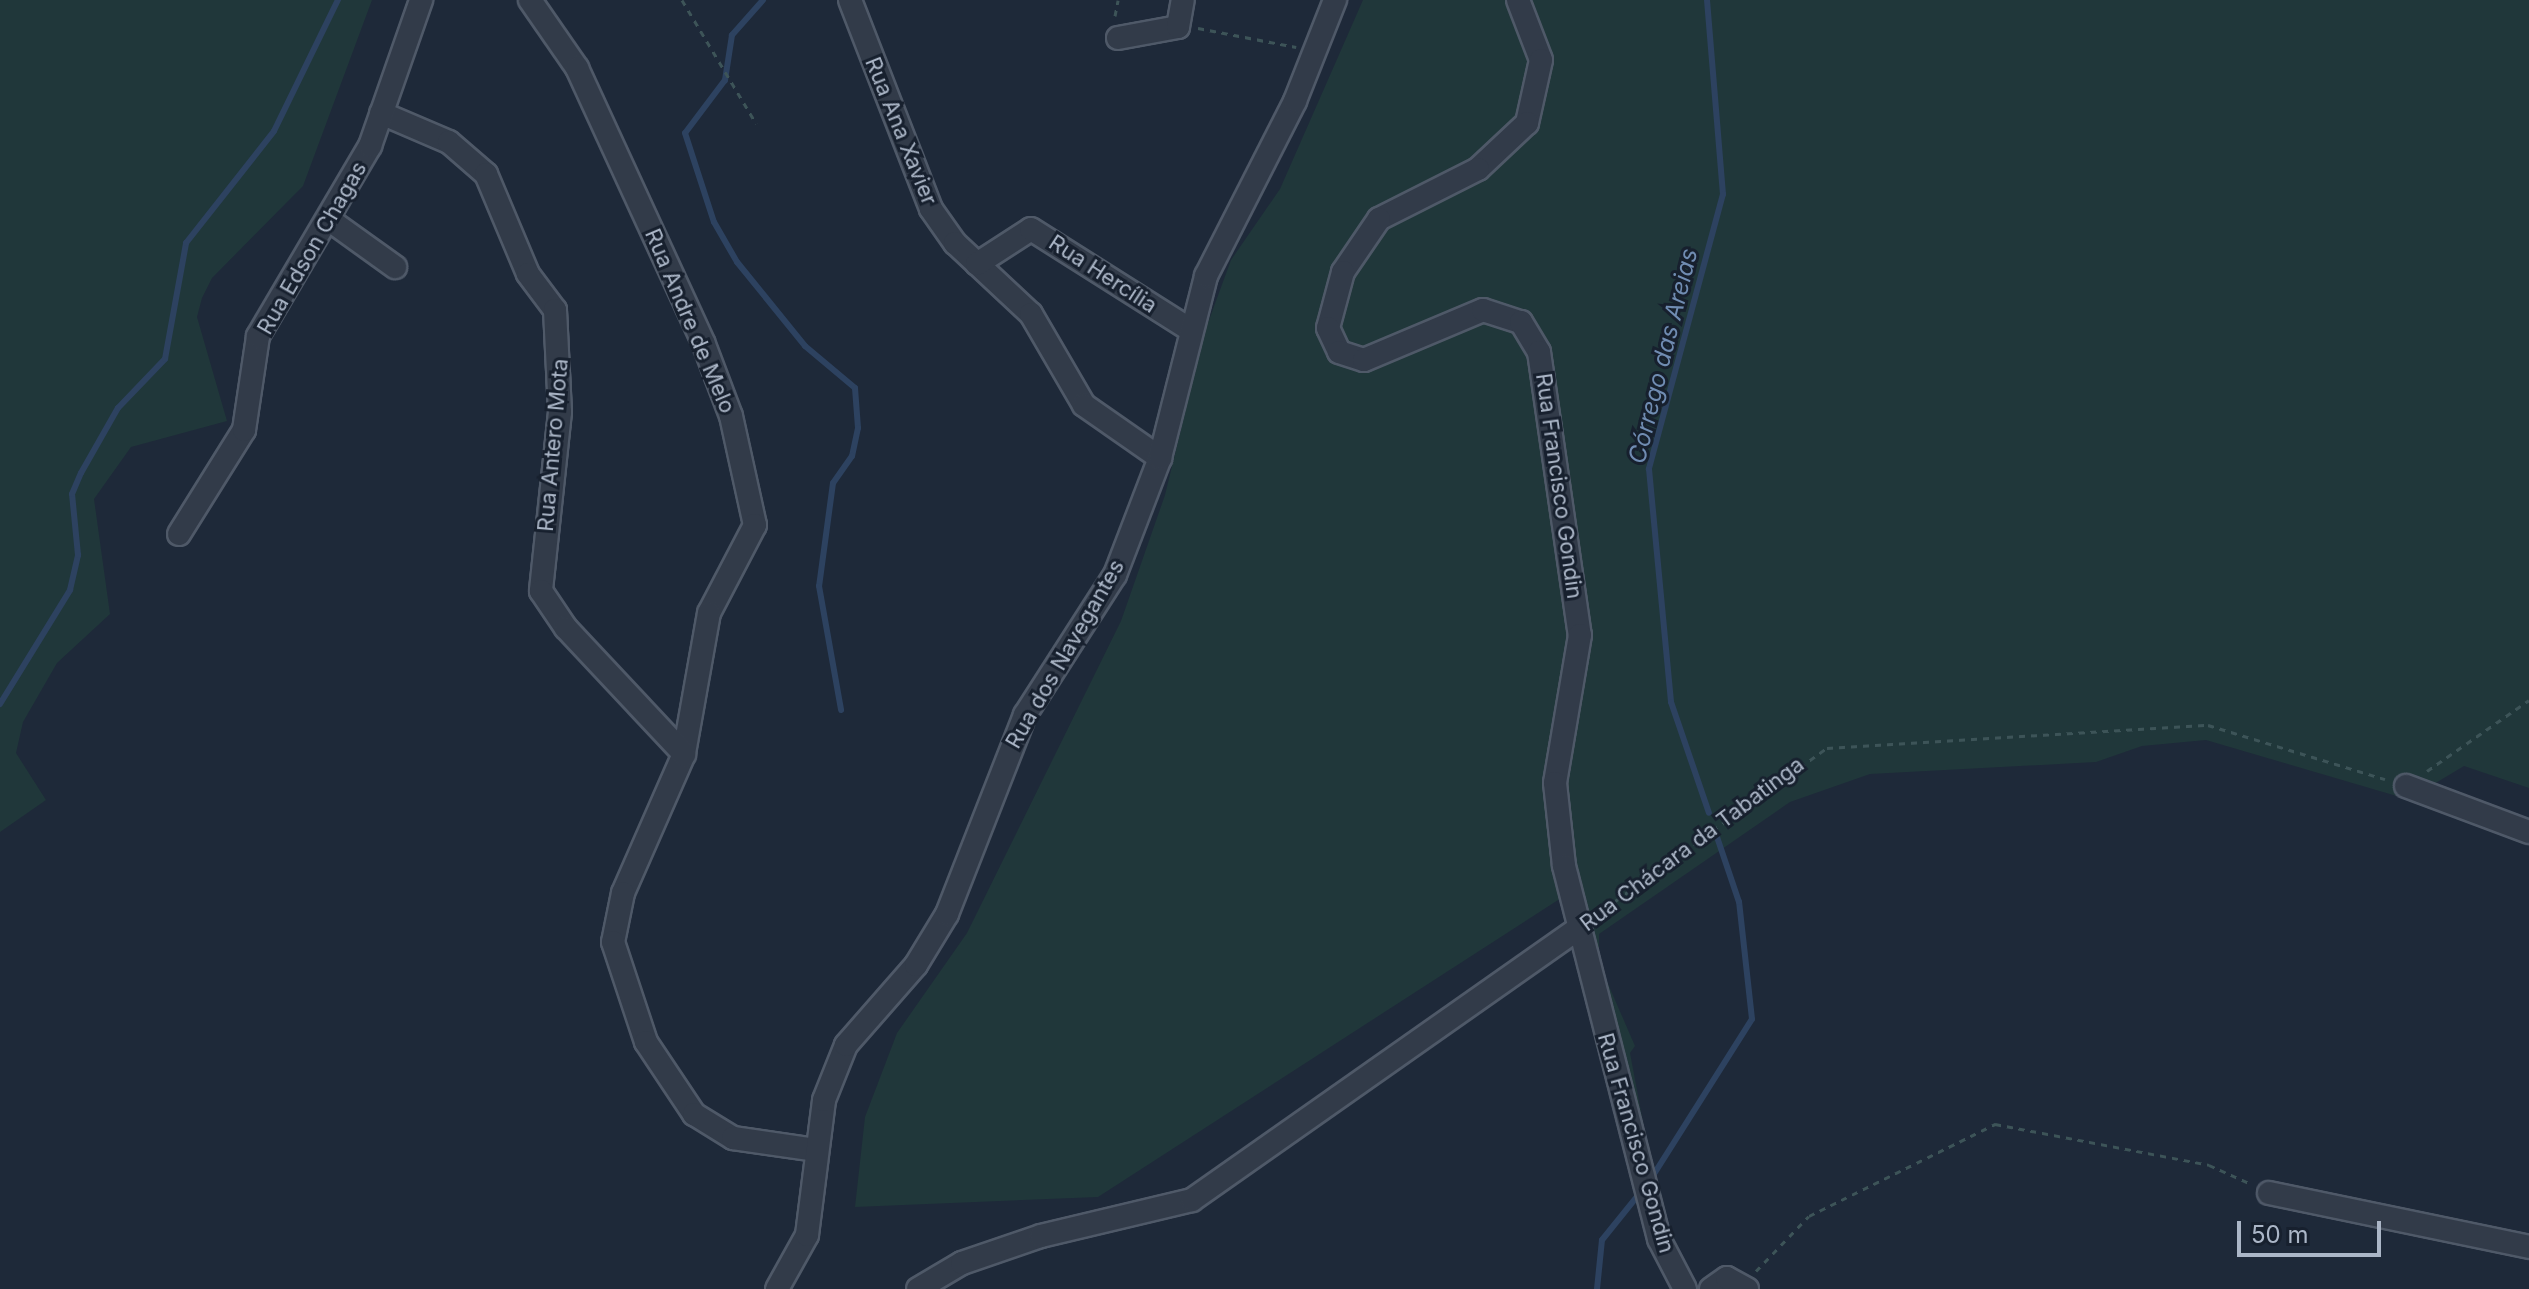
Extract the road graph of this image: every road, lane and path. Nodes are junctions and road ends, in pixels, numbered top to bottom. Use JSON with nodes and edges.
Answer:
{"nodes":[{"id":1,"x":421,"y":0,"type":"edge"},
{"id":2,"x":530,"y":0,"type":"edge"},
{"id":3,"x":682,"y":0,"type":"edge"},
{"id":4,"x":850,"y":0,"type":"edge"},
{"id":5,"x":1183,"y":0,"type":"edge"},
{"id":6,"x":1335,"y":0,"type":"edge"},
{"id":7,"x":1518,"y":0,"type":"edge"},
{"id":8,"x":1178,"y":27,"type":"junction"},
{"id":9,"x":1118,"y":38,"type":"dead end"},
{"id":10,"x":1315,"y":56,"type":"junction"},
{"id":11,"x":381,"y":113,"type":"junction"},
{"id":12,"x":756,"y":123,"type":"dead end"},
{"id":13,"x":331,"y":221,"type":"junction"},
{"id":14,"x":977,"y":264,"type":"junction"},
{"id":15,"x":395,"y":267,"type":"dead end"},
{"id":16,"x":1189,"y":329,"type":"junction"},
{"id":17,"x":1160,"y":458,"type":"junction"},
{"id":18,"x":179,"y":534,"type":"dead end"},
{"id":19,"x":2529,"y":700,"type":"edge"},
{"id":20,"x":684,"y":754,"type":"junction"},
{"id":21,"x":2406,"y":786,"type":"junction"},
{"id":22,"x":2529,"y":832,"type":"edge"},
{"id":23,"x":1578,"y":929,"type":"junction"},
{"id":24,"x":815,"y":1150,"type":"junction"},
{"id":25,"x":2269,"y":1193,"type":"joint"},
{"id":26,"x":2529,"y":1247,"type":"edge"},
{"id":27,"x":1745,"y":1287,"type":"edge"},
{"id":28,"x":777,"y":1289,"type":"edge"},
{"id":29,"x":918,"y":1289,"type":"edge"},
{"id":30,"x":1685,"y":1289,"type":"edge"},
{"id":31,"x":1711,"y":1289,"type":"edge"}],
"edges":[{"from":1,"to":11,"type":"street","name":"Rua Edson Chagas"},
{"from":2,"to":20,"type":"street","name":"Rua Andre de Melo"},
{"from":3,"to":12,"type":"path"},
{"from":4,"to":14,"type":"street","name":"Rua Ana Xavier"},
{"from":5,"to":8,"type":"street"},
{"from":6,"to":10,"type":"street","name":"Rua dos Navegantes"},
{"from":7,"to":23,"type":"street","name":"Rua Francisco Gondin"},
{"from":8,"to":9,"type":"street"},
{"from":8,"to":10,"type":"path"},
{"from":10,"to":16,"type":"street","name":"Rua dos Navegantes"},
{"from":11,"to":13,"type":"street","name":"Rua Edson Chagas"},
{"from":11,"to":20,"type":"street","name":"Rua Antero Mota"},
{"from":13,"to":15,"type":"street"},
{"from":13,"to":18,"type":"street","name":"Rua Edson Chagas"},
{"from":14,"to":16,"type":"street","name":"Rua Hercília"},
{"from":14,"to":17,"type":"street","name":"Rua Ana Xavier"},
{"from":16,"to":17,"type":"street","name":"Rua dos Navegantes"},
{"from":17,"to":24,"type":"street","name":"Rua dos Navegantes"},
{"from":19,"to":21,"type":"path"},
{"from":20,"to":24,"type":"street","name":"Rua Andre de Melo"},
{"from":21,"to":22,"type":"street"},
{"from":21,"to":23,"type":"path","name":"Rua Chácara da Tabatinga"},
{"from":23,"to":29,"type":"street","name":"Rua Chácara da Tabatinga"},
{"from":23,"to":30,"type":"street","name":"Rua Francisco Gondin"},
{"from":24,"to":28,"type":"street","name":"Rua dos Navegantes"},
{"from":25,"to":26,"type":"street"},
{"from":25,"to":27,"type":"path"},
{"from":27,"to":31,"type":"street"}]}
